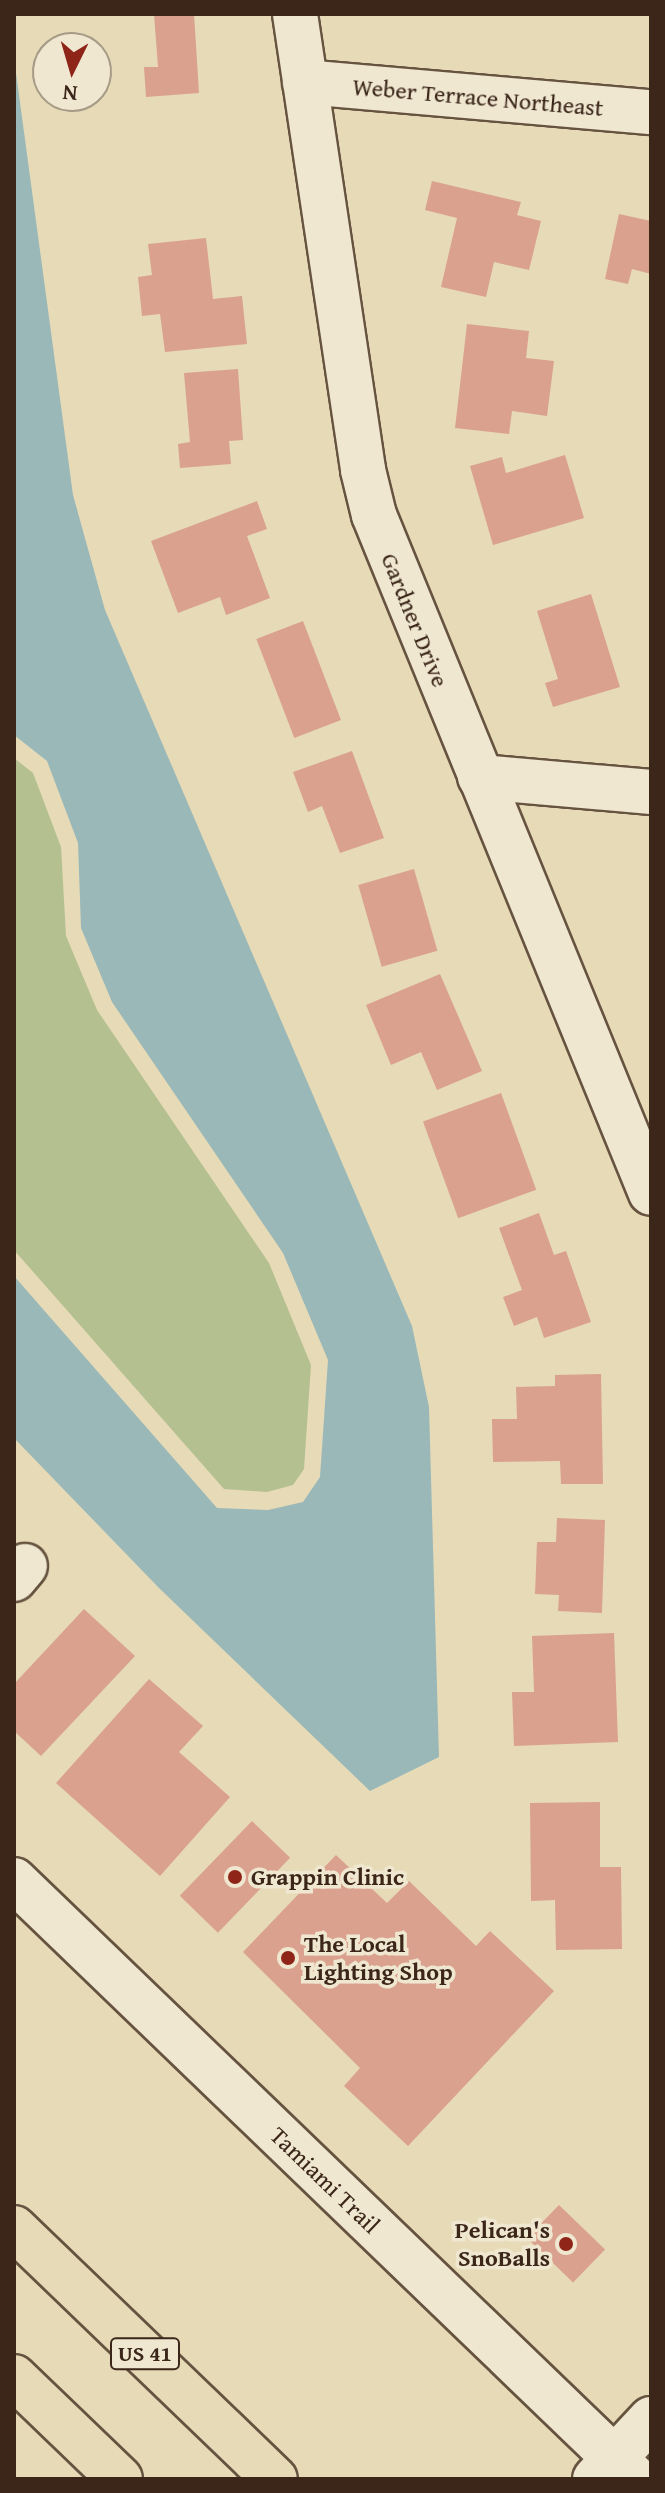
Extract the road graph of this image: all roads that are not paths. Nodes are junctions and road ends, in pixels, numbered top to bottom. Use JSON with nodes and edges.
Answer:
{"nodes":[{"id":1,"x":295,"y":14,"type":"edge"},
{"id":2,"x":305,"y":82,"type":"junction"},
{"id":3,"x":651,"y":112,"type":"edge"},
{"id":4,"x":480,"y":777,"type":"junction"},
{"id":5,"x":651,"y":792,"type":"edge"},
{"id":6,"x":651,"y":1193,"type":"edge"},
{"id":7,"x":14,"y":1880,"type":"edge"},
{"id":8,"x":14,"y":2228,"type":"edge"},
{"id":9,"x":14,"y":2377,"type":"edge"},
{"id":10,"x":651,"y":2419,"type":"edge"},
{"id":11,"x":615,"y":2472,"type":"edge"},
{"id":12,"x":120,"y":2479,"type":"edge"},
{"id":13,"x":275,"y":2479,"type":"edge"}],
"edges":[{"from":1,"to":2,"type":"street","name":"Gardner Drive"},
{"from":2,"to":3,"type":"street","name":"Weber Terrace Northeast"},
{"from":2,"to":4,"type":"street","name":"Gardner Drive"},
{"from":4,"to":5,"type":"street"},
{"from":4,"to":6,"type":"street","name":"Gardner Drive"},
{"from":7,"to":11,"type":"street","name":"Tamiami Trail"},
{"from":8,"to":13,"type":"main road","number":"US 41"},
{"from":9,"to":12,"type":"main road"},
{"from":10,"to":11,"type":"street"}]}
